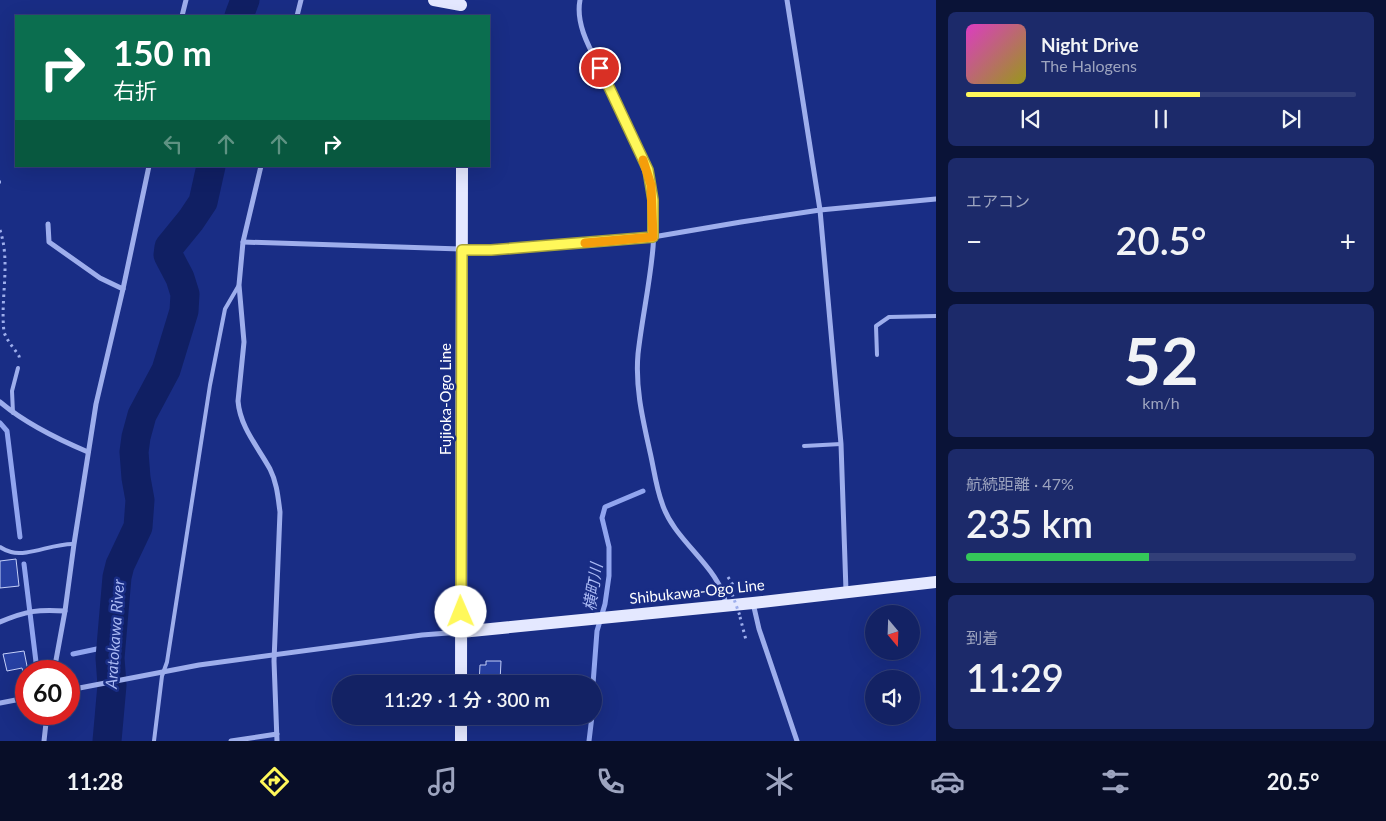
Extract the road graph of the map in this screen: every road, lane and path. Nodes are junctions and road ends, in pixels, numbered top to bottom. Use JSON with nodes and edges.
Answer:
{"nodes":[{"id":1,"x":186,"y":0,"type":"edge"},
{"id":2,"x":301,"y":0,"type":"edge"},
{"id":3,"x":434,"y":0,"type":"edge"},
{"id":4,"x":580,"y":0,"type":"edge"},
{"id":5,"x":787,"y":0,"type":"edge"},
{"id":6,"x":461,"y":7,"type":"edge"},
{"id":7,"x":182,"y":15,"type":"edge"},
{"id":8,"x":297,"y":15,"type":"edge"},
{"id":9,"x":149,"y":167,"type":"edge"},
{"id":10,"x":261,"y":167,"type":"edge"},
{"id":11,"x":462,"y":167,"type":"edge"},
{"id":12,"x":936,"y":199,"type":"edge"},
{"id":13,"x":820,"y":210,"type":"junction"},
{"id":14,"x":48,"y":224,"type":"dead end"},
{"id":15,"x":0,"y":230,"type":"edge"},
{"id":16,"x":653,"y":237,"type":"junction"},
{"id":17,"x":242,"y":242,"type":"junction"},
{"id":18,"x":462,"y":250,"type":"junction"},
{"id":19,"x":239,"y":285,"type":"junction"},
{"id":20,"x":123,"y":289,"type":"junction"},
{"id":21,"x":936,"y":316,"type":"edge"},
{"id":22,"x":877,"y":356,"type":"dead end"},
{"id":23,"x":18,"y":368,"type":"joint"},
{"id":24,"x":0,"y":402,"type":"edge"},
{"id":25,"x":13,"y":413,"type":"junction"},
{"id":26,"x":841,"y":444,"type":"junction"},
{"id":27,"x":804,"y":446,"type":"dead end"},
{"id":28,"x":88,"y":452,"type":"junction"},
{"id":29,"x":74,"y":544,"type":"junction"},
{"id":30,"x":0,"y":547,"type":"edge"},
{"id":31,"x":936,"y":582,"type":"edge"},
{"id":32,"x":730,"y":588,"type":"dead end"},
{"id":33,"x":846,"y":592,"type":"junction"},
{"id":34,"x":753,"y":603,"type":"junction"},
{"id":35,"x":726,"y":605,"type":"junction"},
{"id":36,"x":66,"y":610,"type":"junction"},
{"id":37,"x":0,"y":622,"type":"edge"},
{"id":38,"x":462,"y":632,"type":"junction"},
{"id":39,"x":746,"y":640,"type":"dead end"},
{"id":40,"x":274,"y":656,"type":"junction"},
{"id":41,"x":56,"y":660,"type":"edge"},
{"id":42,"x":160,"y":673,"type":"junction"},
{"id":43,"x":461,"y":675,"type":"edge"},
{"id":44,"x":80,"y":688,"type":"edge"},
{"id":45,"x":15,"y":700,"type":"edge"},
{"id":46,"x":0,"y":703,"type":"edge"},
{"id":47,"x":46,"y":725,"type":"edge"},
{"id":48,"x":461,"y":725,"type":"edge"},
{"id":49,"x":277,"y":734,"type":"junction"},
{"id":50,"x":44,"y":741,"type":"edge"},
{"id":51,"x":154,"y":741,"type":"edge"},
{"id":52,"x":231,"y":741,"type":"edge"},
{"id":53,"x":277,"y":741,"type":"edge"},
{"id":54,"x":461,"y":741,"type":"edge"},
{"id":55,"x":797,"y":741,"type":"edge"}],
"edges":[{"from":1,"to":7,"type":"street"},
{"from":2,"to":8,"type":"street"},
{"from":3,"to":6,"type":"main road"},
{"from":4,"to":16,"type":"street"},
{"from":5,"to":13,"type":"street"},
{"from":9,"to":20,"type":"street"},
{"from":10,"to":17,"type":"street"},
{"from":11,"to":18,"type":"main road","name":"Fujioka-Ogo Line"},
{"from":12,"to":13,"type":"street"},
{"from":13,"to":16,"type":"street"},
{"from":13,"to":26,"type":"street"},
{"from":14,"to":20,"type":"street"},
{"from":15,"to":23,"type":"path"},
{"from":16,"to":18,"type":"street"},
{"from":16,"to":35,"type":"street"},
{"from":17,"to":18,"type":"street"},
{"from":17,"to":19,"type":"street"},
{"from":18,"to":38,"type":"main road","name":"Fujioka-Ogo Line"},
{"from":19,"to":40,"type":"street"},
{"from":19,"to":42,"type":"lane"},
{"from":20,"to":28,"type":"street"},
{"from":21,"to":22,"type":"lane"},
{"from":23,"to":25,"type":"lane"},
{"from":24,"to":25,"type":"street"},
{"from":25,"to":28,"type":"street"},
{"from":26,"to":27,"type":"lane"},
{"from":26,"to":33,"type":"street"},
{"from":28,"to":29,"type":"street"},
{"from":29,"to":30,"type":"lane"},
{"from":29,"to":36,"type":"street"},
{"from":31,"to":33,"type":"main road","name":"Shibukawa-Ogo Line"},
{"from":32,"to":39,"type":"path","bridge":true},
{"from":33,"to":34,"type":"main road","name":"Shibukawa-Ogo Line"},
{"from":34,"to":35,"type":"main road","name":"Shibukawa-Ogo Line"},
{"from":34,"to":55,"type":"street"},
{"from":35,"to":38,"type":"main road","name":"Shibukawa-Ogo Line"},
{"from":36,"to":37,"type":"street"},
{"from":36,"to":41,"type":"street"},
{"from":38,"to":40,"type":"street"},
{"from":38,"to":43,"type":"main road","name":"Fujioka-Ogo Line"},
{"from":40,"to":42,"type":"street"},
{"from":40,"to":49,"type":"street"},
{"from":42,"to":44,"type":"street"},
{"from":42,"to":51,"type":"lane"},
{"from":45,"to":46,"type":"street"},
{"from":47,"to":50,"type":"street"},
{"from":48,"to":54,"type":"main road"},
{"from":49,"to":52,"type":"street"},
{"from":49,"to":53,"type":"street"}]}
